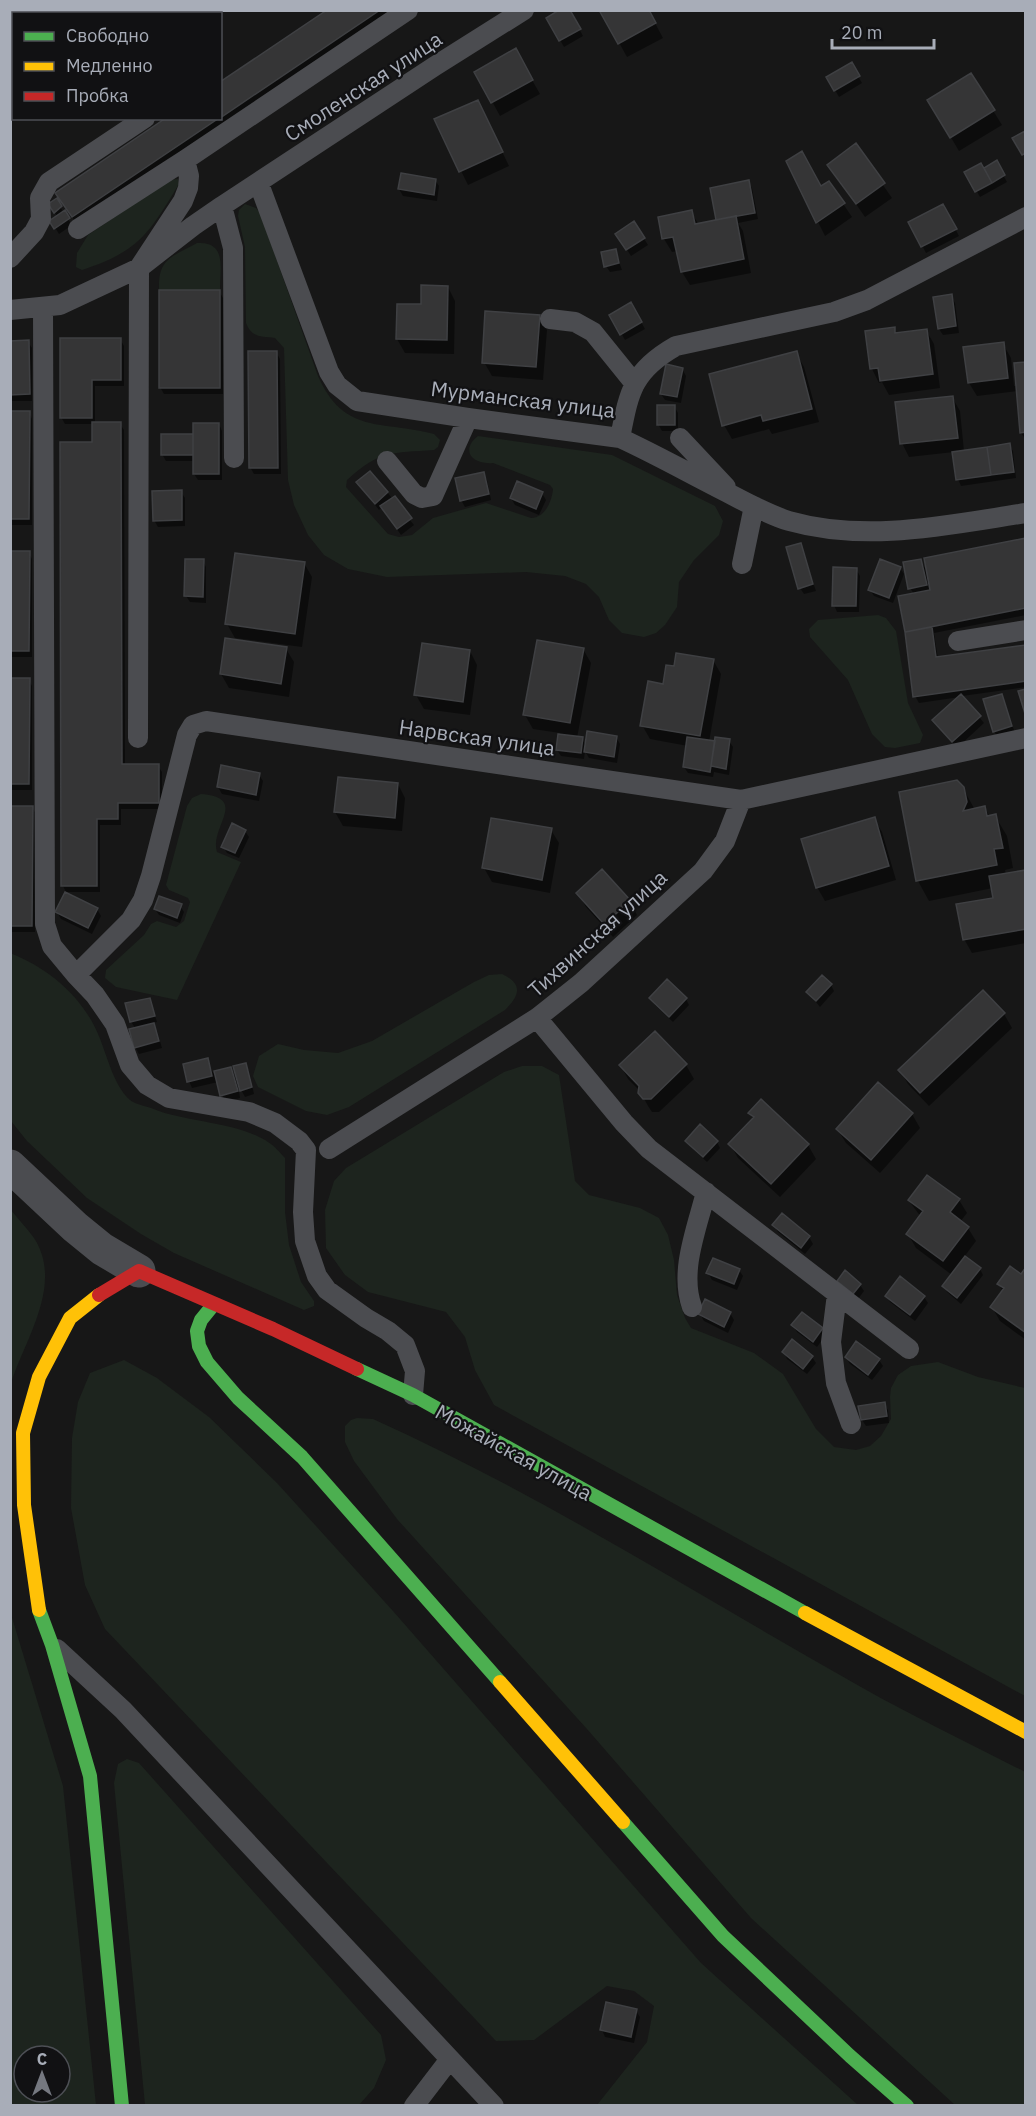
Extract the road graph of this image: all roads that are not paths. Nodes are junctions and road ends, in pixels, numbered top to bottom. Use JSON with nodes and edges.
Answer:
{"nodes":[{"id":1,"x":408,"y":10,"type":"edge"},
{"id":2,"x":524,"y":10,"type":"edge"},
{"id":3,"x":142,"y":120,"type":"edge"},
{"id":4,"x":185,"y":160,"type":"junction"},
{"id":5,"x":259,"y":184,"type":"junction"},
{"id":6,"x":222,"y":206,"type":"junction"},
{"id":7,"x":1026,"y":217,"type":"edge"},
{"id":8,"x":78,"y":229,"type":"dead end"},
{"id":9,"x":10,"y":258,"type":"edge"},
{"id":10,"x":139,"y":268,"type":"junction"},
{"id":11,"x":43,"y":308,"type":"junction"},
{"id":12,"x":10,"y":310,"type":"edge"},
{"id":13,"x":550,"y":319,"type":"dead end"},
{"id":14,"x":635,"y":384,"type":"junction"},
{"id":15,"x":468,"y":418,"type":"junction"},
{"id":16,"x":620,"y":438,"type":"junction"},
{"id":17,"x":680,"y":438,"type":"dead end"},
{"id":18,"x":234,"y":458,"type":"dead end"},
{"id":19,"x":387,"y":461,"type":"dead end"},
{"id":20,"x":736,"y":497,"type":"junction"},
{"id":21,"x":754,"y":506,"type":"junction"},
{"id":22,"x":1026,"y":513,"type":"edge"},
{"id":23,"x":742,"y":564,"type":"dead end"},
{"id":24,"x":1026,"y":630,"type":"edge"},
{"id":25,"x":958,"y":641,"type":"dead end"},
{"id":26,"x":138,"y":738,"type":"dead end"},
{"id":27,"x":1026,"y":738,"type":"edge"},
{"id":28,"x":741,"y":800,"type":"junction"},
{"id":29,"x":76,"y":975,"type":"junction"},
{"id":30,"x":537,"y":1018,"type":"junction"},
{"id":31,"x":329,"y":1149,"type":"dead end"},
{"id":32,"x":10,"y":1166,"type":"edge"},
{"id":33,"x":706,"y":1192,"type":"junction"},
{"id":34,"x":139,"y":1271,"type":"junction"},
{"id":35,"x":837,"y":1294,"type":"junction"},
{"id":36,"x":214,"y":1304,"type":"junction"},
{"id":37,"x":692,"y":1307,"type":"dead end"},
{"id":38,"x":909,"y":1349,"type":"dead end"},
{"id":39,"x":413,"y":1395,"type":"junction"},
{"id":40,"x":851,"y":1424,"type":"dead end"},
{"id":41,"x":52,"y":1645,"type":"junction"},
{"id":42,"x":1026,"y":1732,"type":"edge"},
{"id":43,"x":450,"y":2059,"type":"junction"},
{"id":44,"x":122,"y":2106,"type":"edge"},
{"id":45,"x":414,"y":2106,"type":"edge"},
{"id":46,"x":494,"y":2106,"type":"edge"},
{"id":47,"x":907,"y":2106,"type":"edge"}],
"edges":[{"from":1,"to":4,"type":"lane"},
{"from":2,"to":5,"type":"lane","name":"Смоленская улица"},
{"from":3,"to":9,"type":"lane"},
{"from":4,"to":8,"type":"lane"},
{"from":4,"to":10,"type":"lane"},
{"from":5,"to":6,"type":"lane","name":"Смоленская улица"},
{"from":5,"to":15,"type":"lane","name":"Мурманская улица"},
{"from":6,"to":10,"type":"lane","name":"Смоленская улица"},
{"from":6,"to":18,"type":"lane"},
{"from":7,"to":14,"type":"lane","name":"Мурманская улица"},
{"from":10,"to":11,"type":"lane","name":"Смоленская улица"},
{"from":10,"to":26,"type":"lane"},
{"from":11,"to":12,"type":"lane","name":"Смоленская улица"},
{"from":11,"to":29,"type":"lane"},
{"from":13,"to":14,"type":"lane"},
{"from":14,"to":16,"type":"lane","name":"Мурманская улица"},
{"from":15,"to":16,"type":"lane","name":"Мурманская улица"},
{"from":15,"to":19,"type":"lane"},
{"from":16,"to":20,"type":"lane"},
{"from":17,"to":20,"type":"lane"},
{"from":20,"to":21,"type":"lane"},
{"from":21,"to":22,"type":"lane"},
{"from":21,"to":23,"type":"lane"},
{"from":24,"to":25,"type":"lane"},
{"from":27,"to":28,"type":"lane"},
{"from":28,"to":29,"type":"lane","name":"Нарвская улица"},
{"from":28,"to":30,"type":"lane","name":"Тихвинская улица"},
{"from":29,"to":39,"type":"lane"},
{"from":30,"to":31,"type":"lane"},
{"from":30,"to":33,"type":"lane","name":"Тихвинская улица"},
{"from":32,"to":34,"type":"street","name":"Можайская улица"},
{"from":33,"to":35,"type":"lane","name":"Тихвинская улица"},
{"from":33,"to":37,"type":"lane"},
{"from":34,"to":36,"type":"main road","name":"Можайская улица"},
{"from":34,"to":41,"type":"main road"},
{"from":35,"to":38,"type":"lane","name":"Тихвинская улица"},
{"from":35,"to":40,"type":"lane"},
{"from":36,"to":39,"type":"main road","name":"Можайская улица"},
{"from":36,"to":47,"type":"main road"},
{"from":39,"to":42,"type":"main road","name":"Можайская улица"},
{"from":41,"to":43,"type":"lane"},
{"from":41,"to":44,"type":"main road"},
{"from":43,"to":45,"type":"lane"},
{"from":43,"to":46,"type":"lane"}]}
